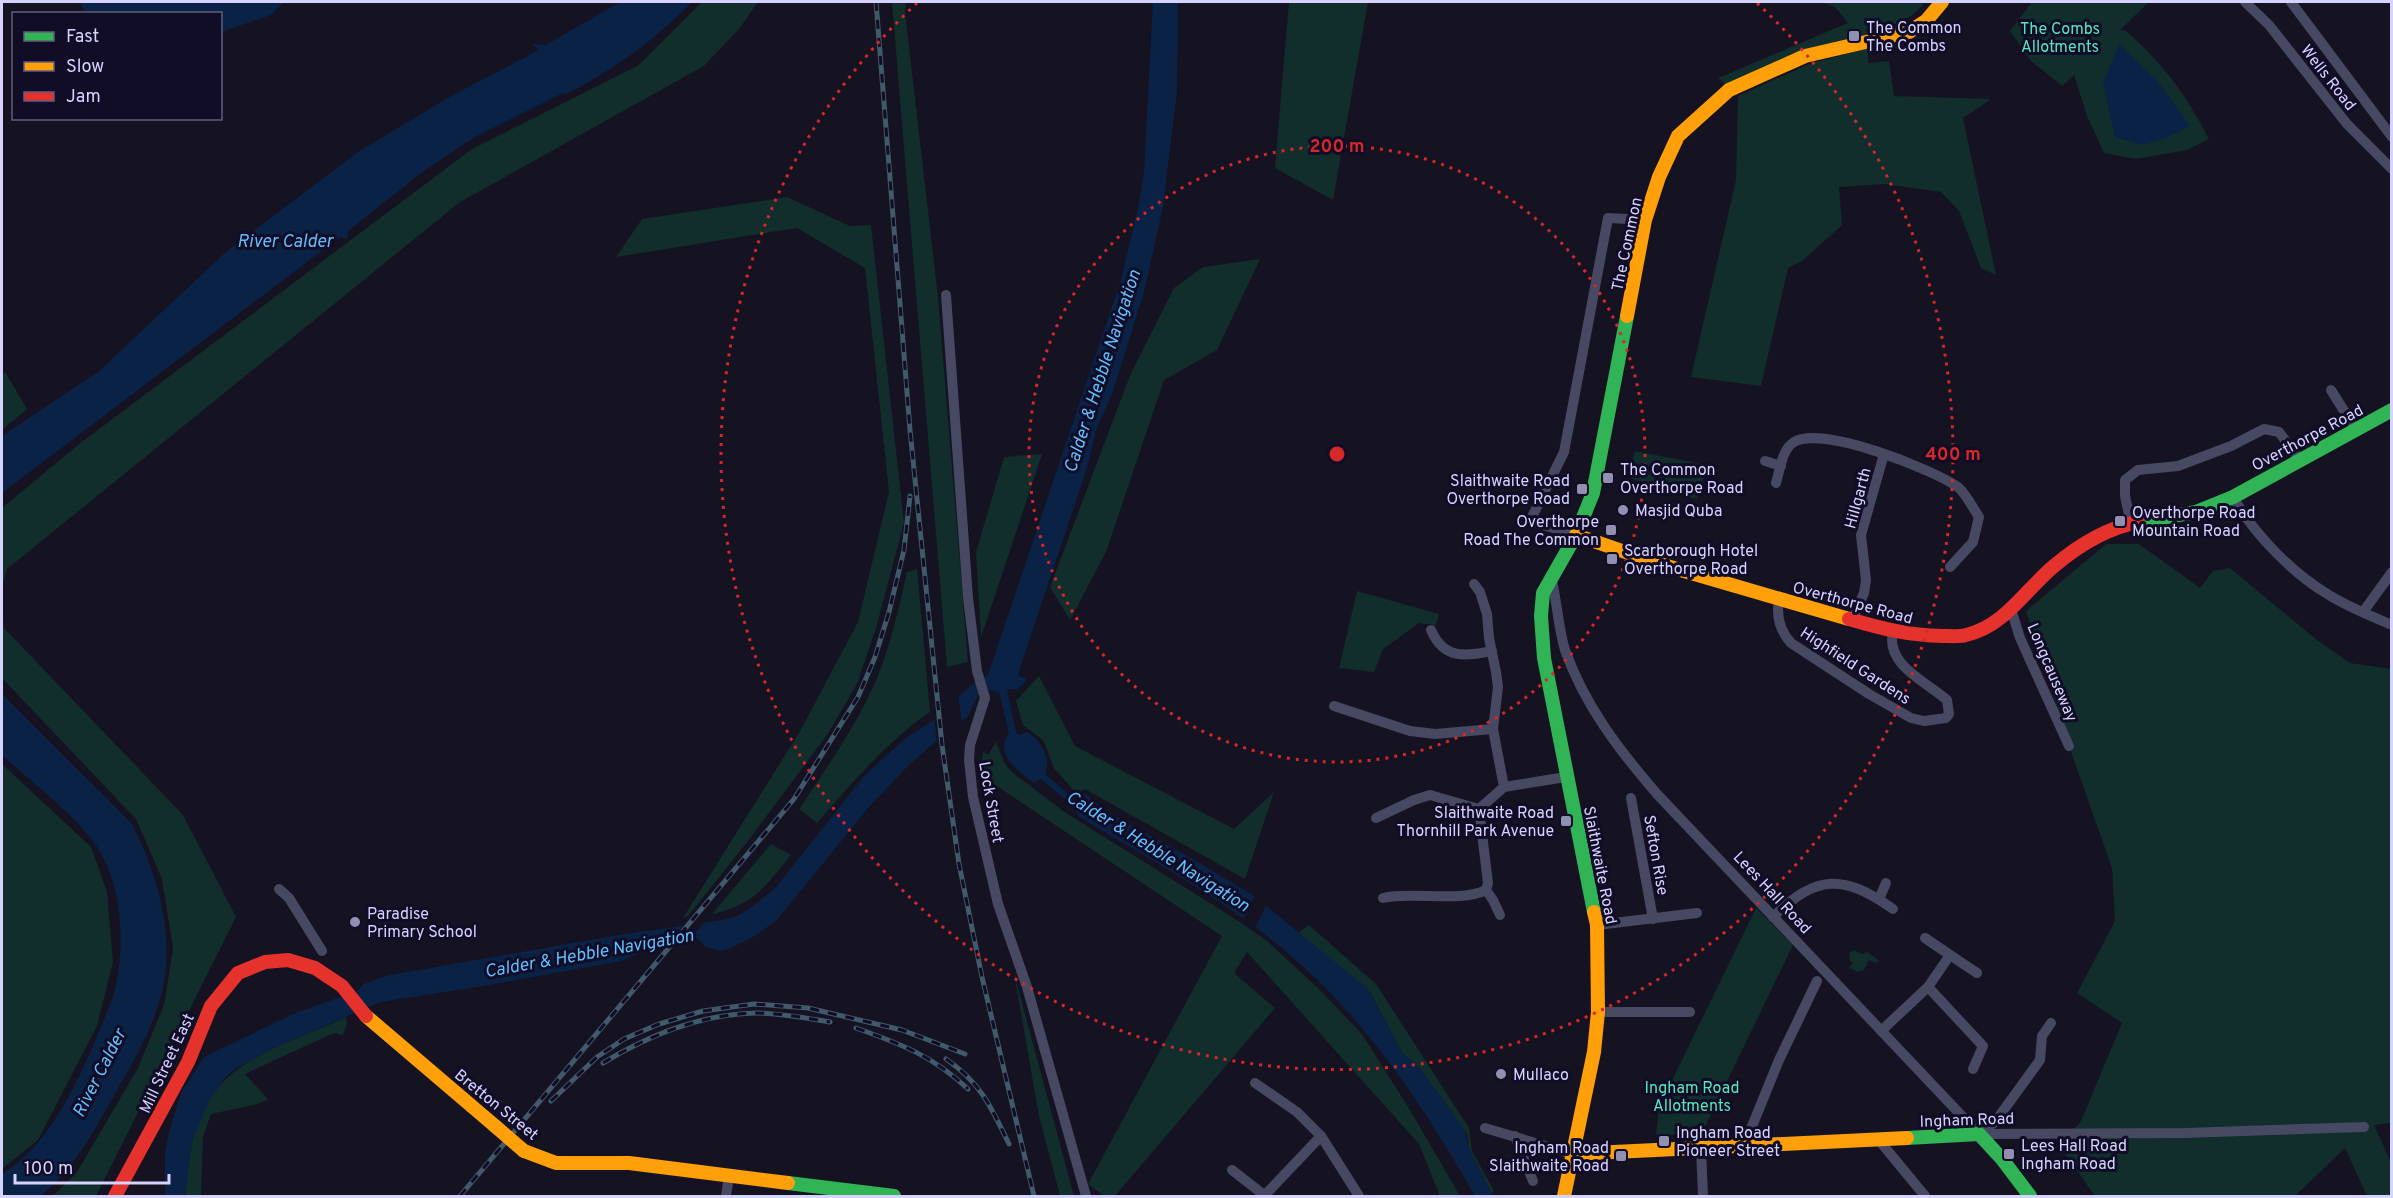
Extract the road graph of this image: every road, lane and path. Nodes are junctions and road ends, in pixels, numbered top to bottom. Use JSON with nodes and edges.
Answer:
{"nodes":[{"id":1,"x":2245,"y":2,"type":"edge"},
{"id":2,"x":2291,"y":2,"type":"edge"},
{"id":3,"x":1941,"y":4,"type":"edge"},
{"id":4,"x":2391,"y":138,"type":"edge"},
{"id":5,"x":2391,"y":169,"type":"edge"},
{"id":6,"x":1645,"y":220,"type":"junction"},
{"id":7,"x":946,"y":295,"type":"dead end"},
{"id":8,"x":2331,"y":390,"type":"dead end"},
{"id":9,"x":2391,"y":410,"type":"edge"},
{"id":10,"x":2356,"y":430,"type":"junction"},
{"id":11,"x":1884,"y":454,"type":"junction"},
{"id":12,"x":2299,"y":459,"type":"junction"},
{"id":13,"x":1765,"y":461,"type":"dead end"},
{"id":14,"x":1781,"y":465,"type":"junction"},
{"id":15,"x":1776,"y":483,"type":"dead end"},
{"id":16,"x":2233,"y":497,"type":"junction"},
{"id":17,"x":2131,"y":524,"type":"junction"},
{"id":18,"x":1576,"y":535,"type":"junction"},
{"id":19,"x":1950,"y":567,"type":"dead end"},
{"id":20,"x":2391,"y":572,"type":"edge"},
{"id":21,"x":1551,"y":577,"type":"junction"},
{"id":22,"x":1474,"y":584,"type":"dead end"},
{"id":23,"x":1779,"y":599,"type":"junction"},
{"id":24,"x":2011,"y":609,"type":"junction"},
{"id":25,"x":2363,"y":612,"type":"junction"},
{"id":26,"x":1852,"y":620,"type":"junction"},
{"id":27,"x":2391,"y":625,"type":"edge"},
{"id":28,"x":1431,"y":630,"type":"dead end"},
{"id":29,"x":1893,"y":632,"type":"junction"},
{"id":30,"x":1492,"y":651,"type":"junction"},
{"id":31,"x":1334,"y":705,"type":"dead end"},
{"id":32,"x":1493,"y":729,"type":"junction"},
{"id":33,"x":2069,"y":746,"type":"dead end"},
{"id":34,"x":1566,"y":777,"type":"junction"},
{"id":35,"x":1504,"y":787,"type":"junction"},
{"id":36,"x":1631,"y":798,"type":"dead end"},
{"id":37,"x":1479,"y":808,"type":"junction"},
{"id":38,"x":1376,"y":818,"type":"dead end"},
{"id":39,"x":1886,"y":883,"type":"dead end"},
{"id":40,"x":279,"y":889,"type":"dead end"},
{"id":41,"x":1486,"y":890,"type":"junction"},
{"id":42,"x":1383,"y":898,"type":"dead end"},
{"id":43,"x":1879,"y":899,"type":"junction"},
{"id":44,"x":1893,"y":909,"type":"dead end"},
{"id":45,"x":1697,"y":913,"type":"dead end"},
{"id":46,"x":1500,"y":915,"type":"dead end"},
{"id":47,"x":1773,"y":917,"type":"junction"},
{"id":48,"x":1653,"y":919,"type":"junction"},
{"id":49,"x":1597,"y":925,"type":"junction"},
{"id":50,"x":1925,"y":938,"type":"dead end"},
{"id":51,"x":322,"y":951,"type":"dead end"},
{"id":52,"x":1950,"y":955,"type":"junction"},
{"id":53,"x":265,"y":962,"type":"joint"},
{"id":54,"x":1977,"y":972,"type":"dead end"},
{"id":55,"x":1817,"y":981,"type":"dead end"},
{"id":56,"x":1928,"y":987,"type":"junction"},
{"id":57,"x":1598,"y":1012,"type":"junction"},
{"id":58,"x":1690,"y":1012,"type":"dead end"},
{"id":59,"x":2051,"y":1023,"type":"dead end"},
{"id":60,"x":1881,"y":1031,"type":"junction"},
{"id":61,"x":1973,"y":1069,"type":"dead end"},
{"id":62,"x":1256,"y":1083,"type":"dead end"},
{"id":63,"x":2364,"y":1127,"type":"dead end"},
{"id":64,"x":1485,"y":1128,"type":"dead end"},
{"id":65,"x":1979,"y":1134,"type":"junction"},
{"id":66,"x":1321,"y":1136,"type":"junction"},
{"id":67,"x":1515,"y":1136,"type":"junction"},
{"id":68,"x":1878,"y":1139,"type":"junction"},
{"id":69,"x":1744,"y":1146,"type":"junction"},
{"id":70,"x":1701,"y":1148,"type":"junction"},
{"id":71,"x":1572,"y":1154,"type":"junction"},
{"id":72,"x":1232,"y":1170,"type":"dead end"},
{"id":73,"x":729,"y":1176,"type":"junction"},
{"id":74,"x":1533,"y":1181,"type":"dead end"},
{"id":75,"x":1264,"y":1196,"type":"edge"},
{"id":76,"x":1565,"y":1196,"type":"edge"},
{"id":77,"x":115,"y":1197,"type":"edge"},
{"id":78,"x":726,"y":1197,"type":"edge"},
{"id":79,"x":894,"y":1197,"type":"edge"},
{"id":80,"x":1086,"y":1197,"type":"edge"},
{"id":81,"x":1359,"y":1197,"type":"edge"},
{"id":82,"x":1703,"y":1197,"type":"edge"},
{"id":83,"x":1925,"y":1197,"type":"edge"},
{"id":84,"x":2030,"y":1197,"type":"edge"}],
"edges":[{"from":1,"to":5,"type":"street","name":"Wells Road"},
{"from":2,"to":4,"type":"street"},
{"from":3,"to":6,"type":"street","name":"The Common"},
{"from":6,"to":18,"type":"street","name":"The Common"},
{"from":6,"to":18,"type":"street"},
{"from":7,"to":80,"type":"street","name":"Lock Street"},
{"from":8,"to":10,"type":"street"},
{"from":9,"to":10,"type":"street","name":"Overthorpe Road"},
{"from":10,"to":12,"type":"street","name":"Overthorpe Road"},
{"from":11,"to":14,"type":"street"},
{"from":11,"to":19,"type":"street"},
{"from":11,"to":26,"type":"street","name":"Hillgarth"},
{"from":12,"to":16,"type":"street","name":"Overthorpe Road"},
{"from":12,"to":17,"type":"street"},
{"from":13,"to":14,"type":"street"},
{"from":14,"to":15,"type":"street"},
{"from":16,"to":17,"type":"street","name":"Overthorpe Road"},
{"from":16,"to":25,"type":"street"},
{"from":17,"to":24,"type":"street","name":"Overthorpe Road"},
{"from":18,"to":21,"type":"street","name":"The Common"},
{"from":18,"to":23,"type":"street","name":"Overthorpe Road"},
{"from":20,"to":25,"type":"street"},
{"from":21,"to":34,"type":"street","name":"Slaithwaite Road"},
{"from":21,"to":47,"type":"street","name":"Lees Hall Road"},
{"from":22,"to":30,"type":"street"},
{"from":23,"to":26,"type":"street","name":"Overthorpe Road"},
{"from":23,"to":29,"type":"street","name":"Highfield Gardens"},
{"from":24,"to":29,"type":"street","name":"Overthorpe Road"},
{"from":24,"to":33,"type":"street","name":"Longcauseway"},
{"from":25,"to":27,"type":"street"},
{"from":26,"to":29,"type":"street","name":"Overthorpe Road"},
{"from":28,"to":30,"type":"street"},
{"from":30,"to":32,"type":"street"},
{"from":31,"to":32,"type":"street"},
{"from":32,"to":35,"type":"street"},
{"from":34,"to":35,"type":"street"},
{"from":34,"to":49,"type":"street","name":"Slaithwaite Road"},
{"from":35,"to":37,"type":"street"},
{"from":36,"to":48,"type":"street","name":"Sefton Rise"},
{"from":37,"to":38,"type":"street"},
{"from":37,"to":41,"type":"street"},
{"from":39,"to":43,"type":"street"},
{"from":40,"to":51,"type":"street"},
{"from":41,"to":42,"type":"street"},
{"from":41,"to":46,"type":"street"},
{"from":43,"to":44,"type":"street"},
{"from":43,"to":47,"type":"street"},
{"from":45,"to":48,"type":"street"},
{"from":47,"to":60,"type":"street","name":"Lees Hall Road"},
{"from":48,"to":49,"type":"street"},
{"from":49,"to":57,"type":"street","name":"Slaithwaite Road"},
{"from":50,"to":52,"type":"street"},
{"from":52,"to":54,"type":"street"},
{"from":52,"to":56,"type":"street"},
{"from":53,"to":73,"type":"street","name":"Bretton Street","bridge":true},
{"from":53,"to":77,"type":"street","name":"Mill Street East"},
{"from":55,"to":69,"type":"street"},
{"from":56,"to":60,"type":"street"},
{"from":56,"to":61,"type":"street"},
{"from":57,"to":58,"type":"street"},
{"from":57,"to":71,"type":"street","name":"Slaithwaite Road"},
{"from":59,"to":65,"type":"street"},
{"from":60,"to":65,"type":"street","name":"Lees Hall Road"},
{"from":62,"to":66,"type":"street"},
{"from":63,"to":65,"type":"street","name":"Ingham Road"},
{"from":64,"to":67,"type":"street"},
{"from":65,"to":68,"type":"street","name":"Ingham Road"},
{"from":65,"to":84,"type":"street","name":"Lees Hall Road"},
{"from":66,"to":75,"type":"street"},
{"from":66,"to":81,"type":"street"},
{"from":67,"to":71,"type":"street"},
{"from":67,"to":74,"type":"street"},
{"from":68,"to":69,"type":"street","name":"Ingham Road"},
{"from":68,"to":83,"type":"street"},
{"from":69,"to":70,"type":"street","name":"Ingham Road"},
{"from":70,"to":71,"type":"street","name":"Ingham Road"},
{"from":70,"to":82,"type":"street"},
{"from":71,"to":76,"type":"street","name":"Slaithwaite Road"},
{"from":72,"to":75,"type":"street"},
{"from":73,"to":78,"type":"street"},
{"from":73,"to":79,"type":"street","name":"Bretton Street"}]}
